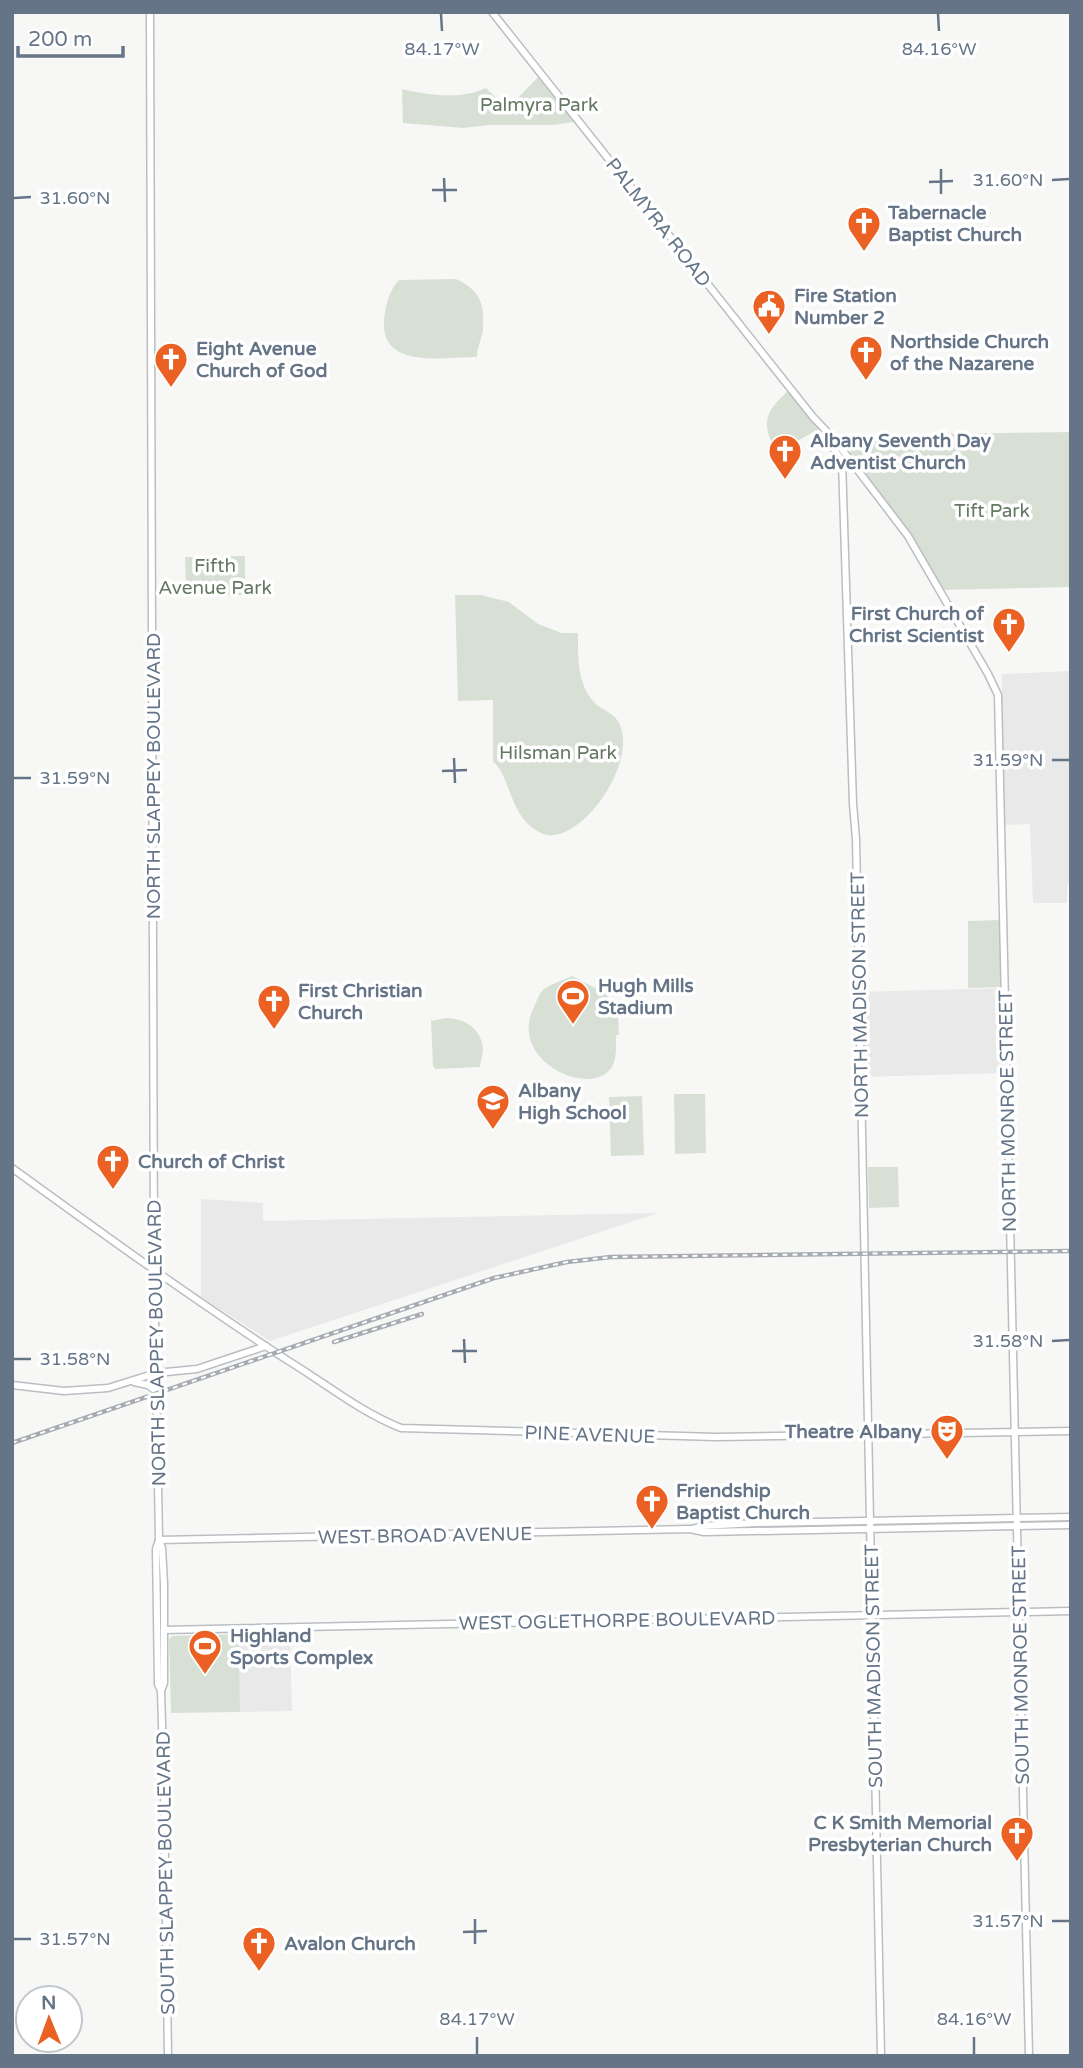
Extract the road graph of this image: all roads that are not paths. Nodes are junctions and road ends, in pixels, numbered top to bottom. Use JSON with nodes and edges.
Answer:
{"nodes":[{"id":1,"x":150,"y":12,"type":"edge"},
{"id":2,"x":492,"y":12,"type":"edge"},
{"id":3,"x":826,"y":432,"type":"junction"},
{"id":4,"x":842,"y":461,"type":"joint"},
{"id":5,"x":998,"y":695,"type":"joint"},
{"id":6,"x":12,"y":1168,"type":"edge"},
{"id":7,"x":155,"y":1271,"type":"junction"},
{"id":8,"x":175,"y":1286,"type":"junction"},
{"id":9,"x":155,"y":1294,"type":"junction"},
{"id":10,"x":266,"y":1346,"type":"junction"},
{"id":11,"x":156,"y":1373,"type":"junction"},
{"id":12,"x":132,"y":1381,"type":"junction"},
{"id":13,"x":12,"y":1385,"type":"edge"},
{"id":14,"x":156,"y":1391,"type":"junction"},
{"id":15,"x":1015,"y":1431,"type":"junction"},
{"id":16,"x":1071,"y":1431,"type":"edge"},
{"id":17,"x":868,"y":1434,"type":"junction"},
{"id":18,"x":1071,"y":1517,"type":"edge"},
{"id":19,"x":1017,"y":1518,"type":"junction"},
{"id":20,"x":871,"y":1521,"type":"junction"},
{"id":21,"x":1071,"y":1525,"type":"edge"},
{"id":22,"x":1017,"y":1526,"type":"junction"},
{"id":23,"x":870,"y":1529,"type":"junction"},
{"id":24,"x":690,"y":1530,"type":"junction"},
{"id":25,"x":159,"y":1540,"type":"junction"},
{"id":26,"x":1071,"y":1611,"type":"edge"},
{"id":27,"x":1018,"y":1612,"type":"junction"},
{"id":28,"x":873,"y":1615,"type":"junction"},
{"id":29,"x":156,"y":1619,"type":"junction"},
{"id":30,"x":164,"y":1630,"type":"junction"},
{"id":31,"x":157,"y":1642,"type":"junction"},
{"id":32,"x":161,"y":1691,"type":"junction"},
{"id":33,"x":168,"y":2056,"type":"edge"},
{"id":34,"x":881,"y":2056,"type":"edge"},
{"id":35,"x":1028,"y":2056,"type":"edge"}],
"edges":[{"from":1,"to":7,"type":"main road","name":"NORTH SLAPPEY BOULEVARD"},
{"from":2,"to":3,"type":"main road","name":"PALMYRA ROAD"},
{"from":3,"to":4,"type":"main road","name":"PALMYRA ROAD"},
{"from":3,"to":5,"type":"main road","name":"PALMYRA ROAD"},
{"from":4,"to":17,"type":"main road","name":"NORTH MADISON STREET"},
{"from":5,"to":15,"type":"main road","name":"NORTH MONROE STREET"},
{"from":6,"to":7,"type":"main road","name":"PINE AVENUE"},
{"from":7,"to":8,"type":"main road","name":"PINE AVENUE"},
{"from":7,"to":9,"type":"main road","name":"NORTH SLAPPEY BOULEVARD"},
{"from":8,"to":9,"type":"main road"},
{"from":8,"to":10,"type":"main road","name":"PINE AVENUE"},
{"from":9,"to":11,"type":"main road","name":"NORTH SLAPPEY BOULEVARD"},
{"from":10,"to":11,"type":"main road"},
{"from":10,"to":17,"type":"main road","name":"PINE AVENUE"},
{"from":11,"to":12,"type":"main road"},
{"from":11,"to":14,"type":"main road","name":"NORTH SLAPPEY BOULEVARD"},
{"from":12,"to":13,"type":"main road"},
{"from":12,"to":14,"type":"main road"},
{"from":14,"to":25,"type":"main road","name":"NORTH SLAPPEY BOULEVARD"},
{"from":15,"to":16,"type":"main road","name":"PINE AVENUE"},
{"from":15,"to":17,"type":"main road","name":"PINE AVENUE"},
{"from":15,"to":19,"type":"main road","name":"NORTH MONROE STREET"},
{"from":17,"to":20,"type":"main road","name":"NORTH MADISON STREET"},
{"from":18,"to":19,"type":"main road","name":"WEST BROAD AVENUE"},
{"from":19,"to":20,"type":"main road","name":"WEST BROAD AVENUE"},
{"from":19,"to":22,"type":"main road","name":"NORTH MONROE STREET"},
{"from":20,"to":23,"type":"main road","name":"NORTH MADISON STREET"},
{"from":20,"to":24,"type":"main road","name":"WEST BROAD AVENUE"},
{"from":21,"to":22,"type":"main road","name":"WEST BROAD AVENUE"},
{"from":22,"to":23,"type":"main road","name":"WEST BROAD AVENUE"},
{"from":22,"to":27,"type":"main road","name":"SOUTH MONROE STREET"},
{"from":23,"to":24,"type":"main road","name":"WEST BROAD AVENUE"},
{"from":23,"to":28,"type":"main road","name":"SOUTH MADISON STREET"},
{"from":24,"to":25,"type":"main road","name":"WEST BROAD AVENUE"},
{"from":25,"to":29,"type":"main road","name":"NORTH SLAPPEY BOULEVARD"},
{"from":25,"to":30,"type":"main road","name":"NORTH SLAPPEY BOULEVARD"},
{"from":26,"to":27,"type":"main road","name":"WEST OGLETHORPE BOULEVARD"},
{"from":27,"to":28,"type":"main road","name":"WEST OGLETHORPE BOULEVARD"},
{"from":27,"to":35,"type":"main road","name":"SOUTH MONROE STREET"},
{"from":28,"to":30,"type":"main road","name":"WEST OGLETHORPE BOULEVARD"},
{"from":28,"to":34,"type":"main road","name":"SOUTH MADISON STREET"},
{"from":29,"to":30,"type":"main road"},
{"from":29,"to":31,"type":"main road","name":"SOUTH SLAPPEY BOULEVARD"},
{"from":30,"to":31,"type":"main road"},
{"from":30,"to":32,"type":"main road","name":"SOUTH SLAPPEY BOULEVARD"},
{"from":31,"to":32,"type":"main road","name":"SOUTH SLAPPEY BOULEVARD"},
{"from":32,"to":33,"type":"main road","name":"SOUTH SLAPPEY BOULEVARD"}]}
